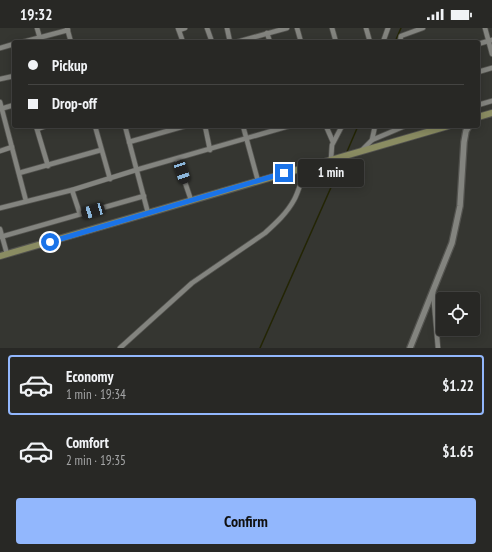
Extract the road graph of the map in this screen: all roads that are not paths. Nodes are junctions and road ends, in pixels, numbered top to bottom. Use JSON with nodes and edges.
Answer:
{"nodes":[{"id":1,"x":37,"y":28,"type":"edge"},
{"id":2,"x":185,"y":28,"type":"edge"},
{"id":3,"x":207,"y":28,"type":"edge"},
{"id":4,"x":227,"y":28,"type":"edge"},
{"id":5,"x":287,"y":28,"type":"edge"},
{"id":6,"x":297,"y":28,"type":"edge"},
{"id":7,"x":332,"y":28,"type":"edge"},
{"id":8,"x":366,"y":28,"type":"edge"},
{"id":9,"x":388,"y":28,"type":"edge"},
{"id":10,"x":423,"y":28,"type":"edge"},
{"id":11,"x":485,"y":28,"type":"edge"},
{"id":12,"x":68,"y":29,"type":"edge"},
{"id":13,"x":179,"y":29,"type":"edge"},
{"id":14,"x":267,"y":34,"type":"junction"},
{"id":15,"x":41,"y":40,"type":"edge"},
{"id":16,"x":71,"y":40,"type":"edge"},
{"id":17,"x":182,"y":40,"type":"edge"},
{"id":18,"x":211,"y":40,"type":"edge"},
{"id":19,"x":230,"y":40,"type":"edge"},
{"id":20,"x":245,"y":40,"type":"edge"},
{"id":21,"x":269,"y":40,"type":"edge"},
{"id":22,"x":300,"y":40,"type":"edge"},
{"id":23,"x":335,"y":40,"type":"edge"},
{"id":24,"x":369,"y":40,"type":"edge"},
{"id":25,"x":384,"y":40,"type":"edge"},
{"id":26,"x":400,"y":40,"type":"edge"},
{"id":27,"x":490,"y":41,"type":"edge"},
{"id":28,"x":480,"y":44,"type":"edge"},
{"id":29,"x":12,"y":45,"type":"edge"},
{"id":30,"x":0,"y":48,"type":"edge"},
{"id":31,"x":492,"y":54,"type":"edge"},
{"id":32,"x":492,"y":68,"type":"edge"},
{"id":33,"x":480,"y":71,"type":"edge"},
{"id":34,"x":12,"y":76,"type":"edge"},
{"id":35,"x":0,"y":79,"type":"edge"},
{"id":36,"x":492,"y":101,"type":"edge"},
{"id":37,"x":0,"y":102,"type":"edge"},
{"id":38,"x":480,"y":104,"type":"edge"},
{"id":39,"x":12,"y":106,"type":"edge"},
{"id":40,"x":1,"y":109,"type":"edge"},
{"id":41,"x":492,"y":113,"type":"edge"},
{"id":42,"x":480,"y":116,"type":"edge"},
{"id":43,"x":37,"y":128,"type":"edge"},
{"id":44,"x":96,"y":128,"type":"edge"},
{"id":45,"x":126,"y":128,"type":"edge"},
{"id":46,"x":165,"y":128,"type":"edge"},
{"id":47,"x":179,"y":128,"type":"edge"},
{"id":48,"x":205,"y":128,"type":"edge"},
{"id":49,"x":243,"y":128,"type":"edge"},
{"id":50,"x":282,"y":128,"type":"edge"},
{"id":51,"x":327,"y":128,"type":"edge"},
{"id":52,"x":341,"y":128,"type":"edge"},
{"id":53,"x":375,"y":128,"type":"edge"},
{"id":54,"x":400,"y":128,"type":"edge"},
{"id":55,"x":441,"y":128,"type":"edge"},
{"id":56,"x":468,"y":128,"type":"edge"},
{"id":57,"x":166,"y":132,"type":"junction"},
{"id":58,"x":246,"y":139,"type":"junction"},
{"id":59,"x":372,"y":140,"type":"junction"},
{"id":60,"x":129,"y":142,"type":"junction"},
{"id":61,"x":333,"y":142,"type":"junction"},
{"id":62,"x":12,"y":147,"type":"junction"},
{"id":63,"x":101,"y":150,"type":"junction"},
{"id":64,"x":210,"y":150,"type":"junction"},
{"id":65,"x":362,"y":150,"type":"junction"},
{"id":66,"x":0,"y":151,"type":"edge"},
{"id":67,"x":177,"y":159,"type":"junction"},
{"id":68,"x":331,"y":159,"type":"junction"},
{"id":69,"x":310,"y":165,"type":"junction"},
{"id":70,"x":48,"y":166,"type":"junction"},
{"id":71,"x":136,"y":170,"type":"junction"},
{"id":72,"x":19,"y":173,"type":"junction"},
{"id":73,"x":110,"y":179,"type":"junction"},
{"id":74,"x":258,"y":181,"type":"junction"},
{"id":75,"x":72,"y":190,"type":"junction"},
{"id":76,"x":144,"y":196,"type":"junction"},
{"id":77,"x":191,"y":200,"type":"junction"},
{"id":78,"x":26,"y":201,"type":"junction"},
{"id":79,"x":0,"y":208,"type":"edge"},
{"id":80,"x":148,"y":213,"type":"junction"},
{"id":81,"x":80,"y":214,"type":"junction"},
{"id":82,"x":0,"y":229,"type":"edge"},
{"id":83,"x":1,"y":236,"type":"edge"},
{"id":84,"x":7,"y":254,"type":"junction"},
{"id":85,"x":0,"y":256,"type":"edge"},
{"id":86,"x":433,"y":290,"type":"junction"},
{"id":87,"x":120,"y":348,"type":"edge"},
{"id":88,"x":410,"y":348,"type":"edge"},
{"id":89,"x":438,"y":348,"type":"edge"}],
"edges":[{"from":1,"to":15,"type":"street"},
{"from":2,"to":13,"type":"street"},
{"from":3,"to":18,"type":"street"},
{"from":4,"to":19,"type":"street"},
{"from":5,"to":14,"type":"street"},
{"from":6,"to":22,"type":"street"},
{"from":7,"to":23,"type":"street"},
{"from":8,"to":24,"type":"street"},
{"from":9,"to":25,"type":"street"},
{"from":10,"to":26,"type":"street"},
{"from":11,"to":27,"type":"street"},
{"from":12,"to":15,"type":"street"},
{"from":12,"to":16,"type":"street"},
{"from":13,"to":17,"type":"street"},
{"from":14,"to":20,"type":"street"},
{"from":14,"to":21,"type":"street"},
{"from":27,"to":28,"type":"street"},
{"from":27,"to":31,"type":"street"},
{"from":29,"to":30,"type":"street"},
{"from":32,"to":33,"type":"street"},
{"from":34,"to":35,"type":"street"},
{"from":36,"to":38,"type":"street"},
{"from":37,"to":40,"type":"street"},
{"from":39,"to":40,"type":"street"},
{"from":40,"to":62,"type":"street"},
{"from":41,"to":42,"type":"main road"},
{"from":43,"to":70,"type":"street"},
{"from":44,"to":63,"type":"street"},
{"from":45,"to":60,"type":"street"},
{"from":46,"to":57,"type":"street"},
{"from":47,"to":57,"type":"street"},
{"from":48,"to":64,"type":"street"},
{"from":49,"to":58,"type":"street"},
{"from":50,"to":58,"type":"street"},
{"from":51,"to":61,"type":"street"},
{"from":52,"to":61,"type":"street"},
{"from":53,"to":59,"type":"street"},
{"from":54,"to":59,"type":"street"},
{"from":55,"to":65,"type":"main road"},
{"from":56,"to":86,"type":"street"},
{"from":57,"to":60,"type":"street"},
{"from":58,"to":64,"type":"street"},
{"from":58,"to":74,"type":"street"},
{"from":59,"to":65,"type":"street"},
{"from":60,"to":71,"type":"street"},
{"from":61,"to":68,"type":"street"},
{"from":62,"to":66,"type":"street"},
{"from":62,"to":72,"type":"street"},
{"from":63,"to":70,"type":"street"},
{"from":63,"to":73,"type":"street"},
{"from":64,"to":67,"type":"street"},
{"from":65,"to":68,"type":"main road"},
{"from":67,"to":71,"type":"street"},
{"from":67,"to":77,"type":"street"},
{"from":68,"to":69,"type":"main road"},
{"from":69,"to":74,"type":"main road"},
{"from":69,"to":87,"type":"street"},
{"from":70,"to":72,"type":"street"},
{"from":71,"to":73,"type":"street"},
{"from":71,"to":76,"type":"street"},
{"from":72,"to":78,"type":"street"},
{"from":73,"to":75,"type":"street"},
{"from":74,"to":77,"type":"main road"},
{"from":75,"to":78,"type":"street"},
{"from":75,"to":81,"type":"street"},
{"from":76,"to":80,"type":"street"},
{"from":76,"to":81,"type":"street"},
{"from":77,"to":80,"type":"main road"},
{"from":78,"to":79,"type":"street"},
{"from":80,"to":84,"type":"main road"},
{"from":81,"to":83,"type":"street"},
{"from":82,"to":83,"type":"street"},
{"from":83,"to":84,"type":"street"},
{"from":84,"to":85,"type":"main road"},
{"from":86,"to":88,"type":"street"},
{"from":86,"to":89,"type":"street"}]}
